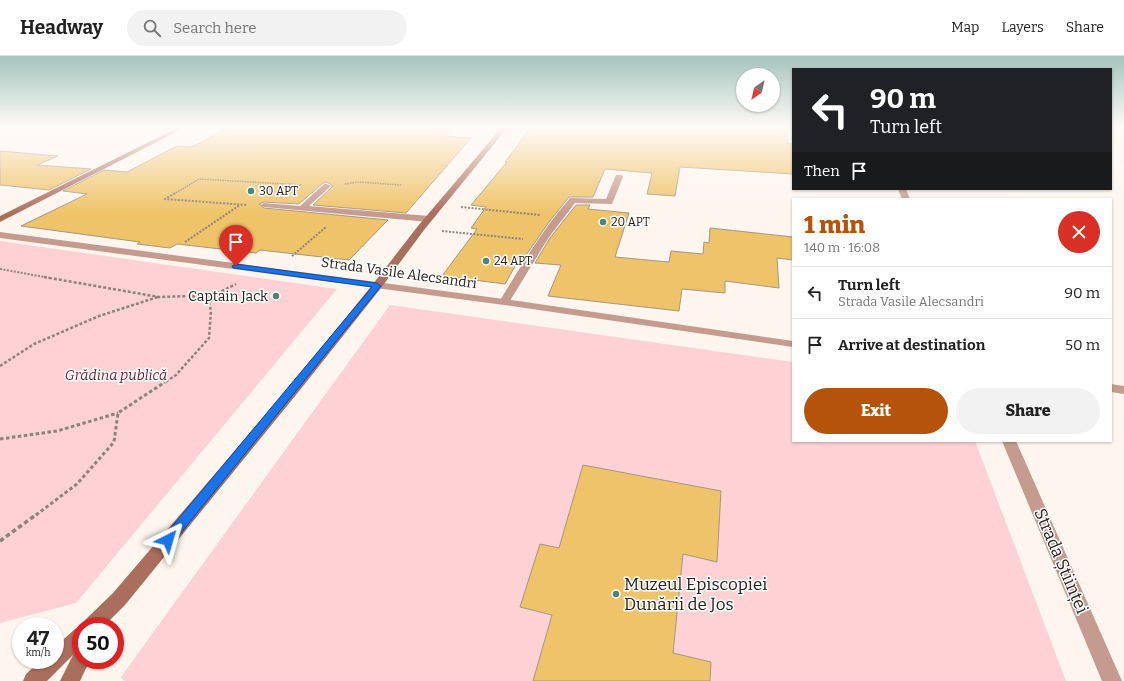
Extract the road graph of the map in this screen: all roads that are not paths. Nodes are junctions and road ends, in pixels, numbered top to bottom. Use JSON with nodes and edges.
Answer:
{"nodes":[{"id":1,"x":125,"y":156,"type":"edge"},
{"id":2,"x":481,"y":156,"type":"edge"},
{"id":3,"x":619,"y":177,"type":"dead end"},
{"id":4,"x":327,"y":186,"type":"dead end"},
{"id":5,"x":264,"y":206,"type":"dead end"},
{"id":6,"x":302,"y":208,"type":"junction"},
{"id":7,"x":0,"y":219,"type":"edge"},
{"id":8,"x":429,"y":219,"type":"junction"},
{"id":9,"x":0,"y":235,"type":"edge"},
{"id":10,"x":377,"y":286,"type":"junction"},
{"id":11,"x":504,"y":302,"type":"junction"},
{"id":12,"x":792,"y":344,"type":"edge"},
{"id":13,"x":1112,"y":388,"type":"edge"},
{"id":14,"x":1124,"y":390,"type":"edge"},
{"id":15,"x":1009,"y":442,"type":"edge"},
{"id":16,"x":119,"y":599,"type":"junction"},
{"id":17,"x":100,"y":617,"type":"edge"},
{"id":18,"x":108,"y":617,"type":"edge"},
{"id":19,"x":72,"y":644,"type":"edge"},
{"id":20,"x":76,"y":669,"type":"edge"},
{"id":21,"x":33,"y":681,"type":"edge"},
{"id":22,"x":70,"y":681,"type":"edge"},
{"id":23,"x":1112,"y":681,"type":"edge"}],
"edges":[{"from":1,"to":7,"type":"main road"},
{"from":2,"to":8,"type":"main road"},
{"from":3,"to":11,"type":"street"},
{"from":4,"to":6,"type":"street"},
{"from":5,"to":6,"type":"street"},
{"from":6,"to":8,"type":"street"},
{"from":8,"to":10,"type":"main road"},
{"from":9,"to":10,"type":"street","name":"Strada Vasile Alecsandri"},
{"from":10,"to":11,"type":"street","name":"Strada Vasile Alecsandri"},
{"from":10,"to":16,"type":"main road"},
{"from":11,"to":12,"type":"street","name":"Strada Vasile Alecsandri"},
{"from":13,"to":14,"type":"street"},
{"from":15,"to":23,"type":"street","name":"Strada Științei"},
{"from":16,"to":17,"type":"main road"},
{"from":16,"to":18,"type":"main road"},
{"from":19,"to":21,"type":"main road"},
{"from":20,"to":22,"type":"main road"}]}
